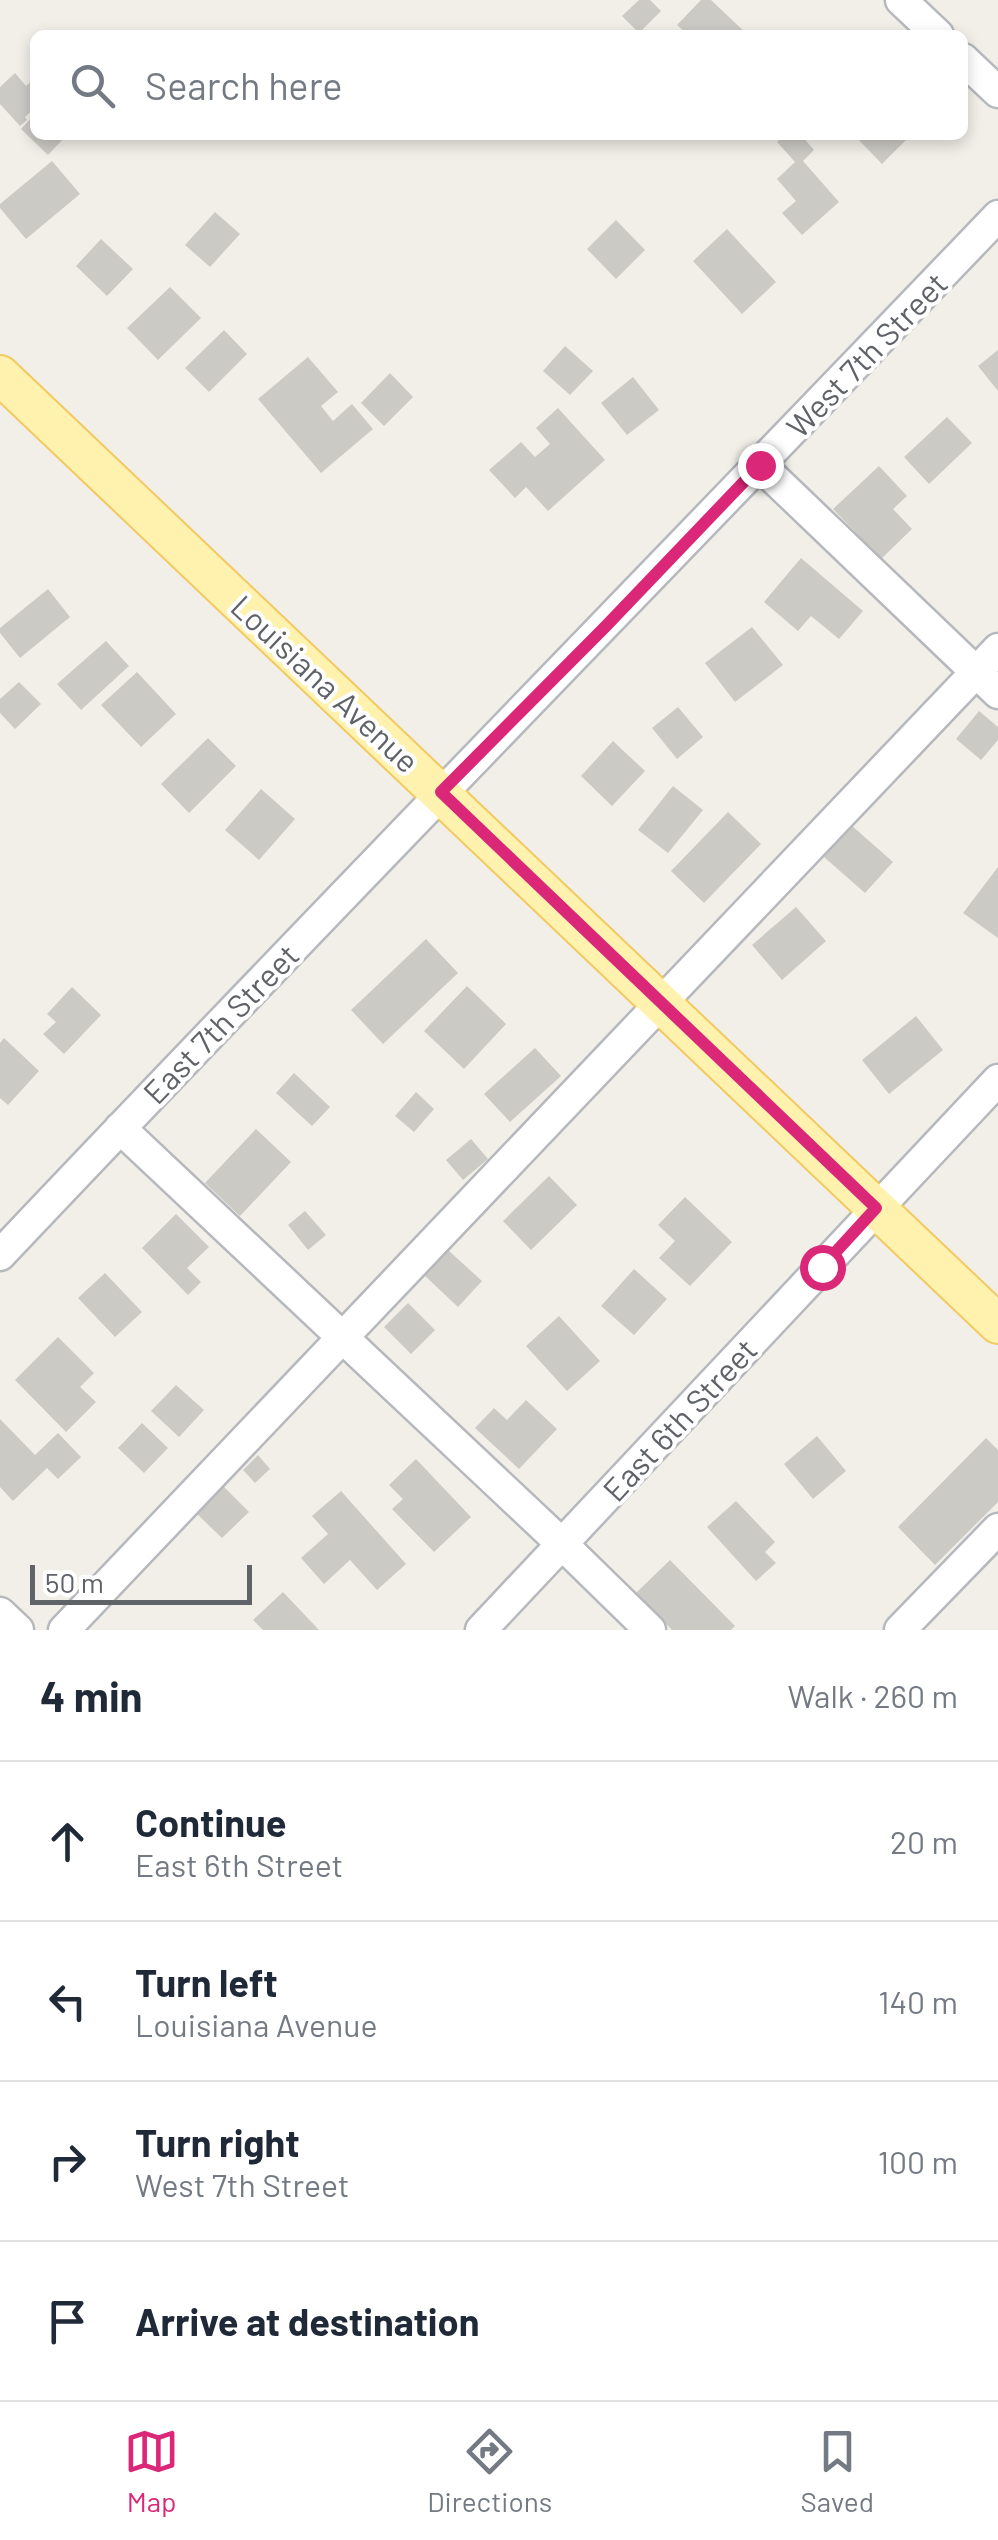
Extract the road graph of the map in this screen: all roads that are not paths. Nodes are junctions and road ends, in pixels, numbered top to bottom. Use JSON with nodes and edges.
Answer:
{"nodes":[{"id":1,"x":901,"y":0,"type":"edge"},
{"id":2,"x":933,"y":30,"type":"edge"},
{"id":3,"x":968,"y":64,"type":"edge"},
{"id":4,"x":998,"y":92,"type":"edge"},
{"id":5,"x":998,"y":216,"type":"edge"},
{"id":6,"x":0,"y":375,"type":"edge"},
{"id":7,"x":760,"y":465,"type":"junction"},
{"id":8,"x":998,"y":649,"type":"edge"},
{"id":9,"x":987,"y":682,"type":"edge"},
{"id":10,"x":441,"y":792,"type":"junction"},
{"id":11,"x":661,"y":1003,"type":"junction"},
{"id":12,"x":998,"y":1080,"type":"edge"},
{"id":13,"x":120,"y":1128,"type":"junction"},
{"id":14,"x":876,"y":1208,"type":"junction"},
{"id":15,"x":0,"y":1255,"type":"edge"},
{"id":16,"x":998,"y":1324,"type":"edge"},
{"id":17,"x":342,"y":1338,"type":"junction"},
{"id":18,"x":998,"y":1528,"type":"edge"},
{"id":19,"x":562,"y":1544,"type":"junction"},
{"id":20,"x":0,"y":1613,"type":"edge"},
{"id":21,"x":18,"y":1630,"type":"edge"},
{"id":22,"x":64,"y":1630,"type":"edge"},
{"id":23,"x":480,"y":1630,"type":"edge"},
{"id":24,"x":650,"y":1630,"type":"edge"},
{"id":25,"x":900,"y":1630,"type":"edge"}],
"edges":[{"from":1,"to":2,"type":"street"},
{"from":3,"to":4,"type":"street"},
{"from":5,"to":7,"type":"street","name":"West 7th Street"},
{"from":6,"to":10,"type":"main road","name":"Louisiana Avenue"},
{"from":7,"to":9,"type":"street"},
{"from":7,"to":10,"type":"street","name":"West 7th Street"},
{"from":8,"to":9,"type":"street"},
{"from":9,"to":11,"type":"street"},
{"from":10,"to":11,"type":"main road","name":"Louisiana Avenue"},
{"from":10,"to":13,"type":"street","name":"East 7th Street"},
{"from":11,"to":14,"type":"main road","name":"Louisiana Avenue"},
{"from":11,"to":17,"type":"street"},
{"from":12,"to":14,"type":"street","name":"East 6th Street"},
{"from":13,"to":15,"type":"street","name":"East 7th Street"},
{"from":13,"to":17,"type":"street"},
{"from":14,"to":16,"type":"main road","name":"Louisiana Avenue"},
{"from":14,"to":19,"type":"street","name":"East 6th Street"},
{"from":17,"to":19,"type":"street"},
{"from":17,"to":22,"type":"street"},
{"from":18,"to":25,"type":"street"},
{"from":19,"to":23,"type":"street","name":"East 6th Street"},
{"from":19,"to":24,"type":"street"},
{"from":20,"to":21,"type":"street"}]}
